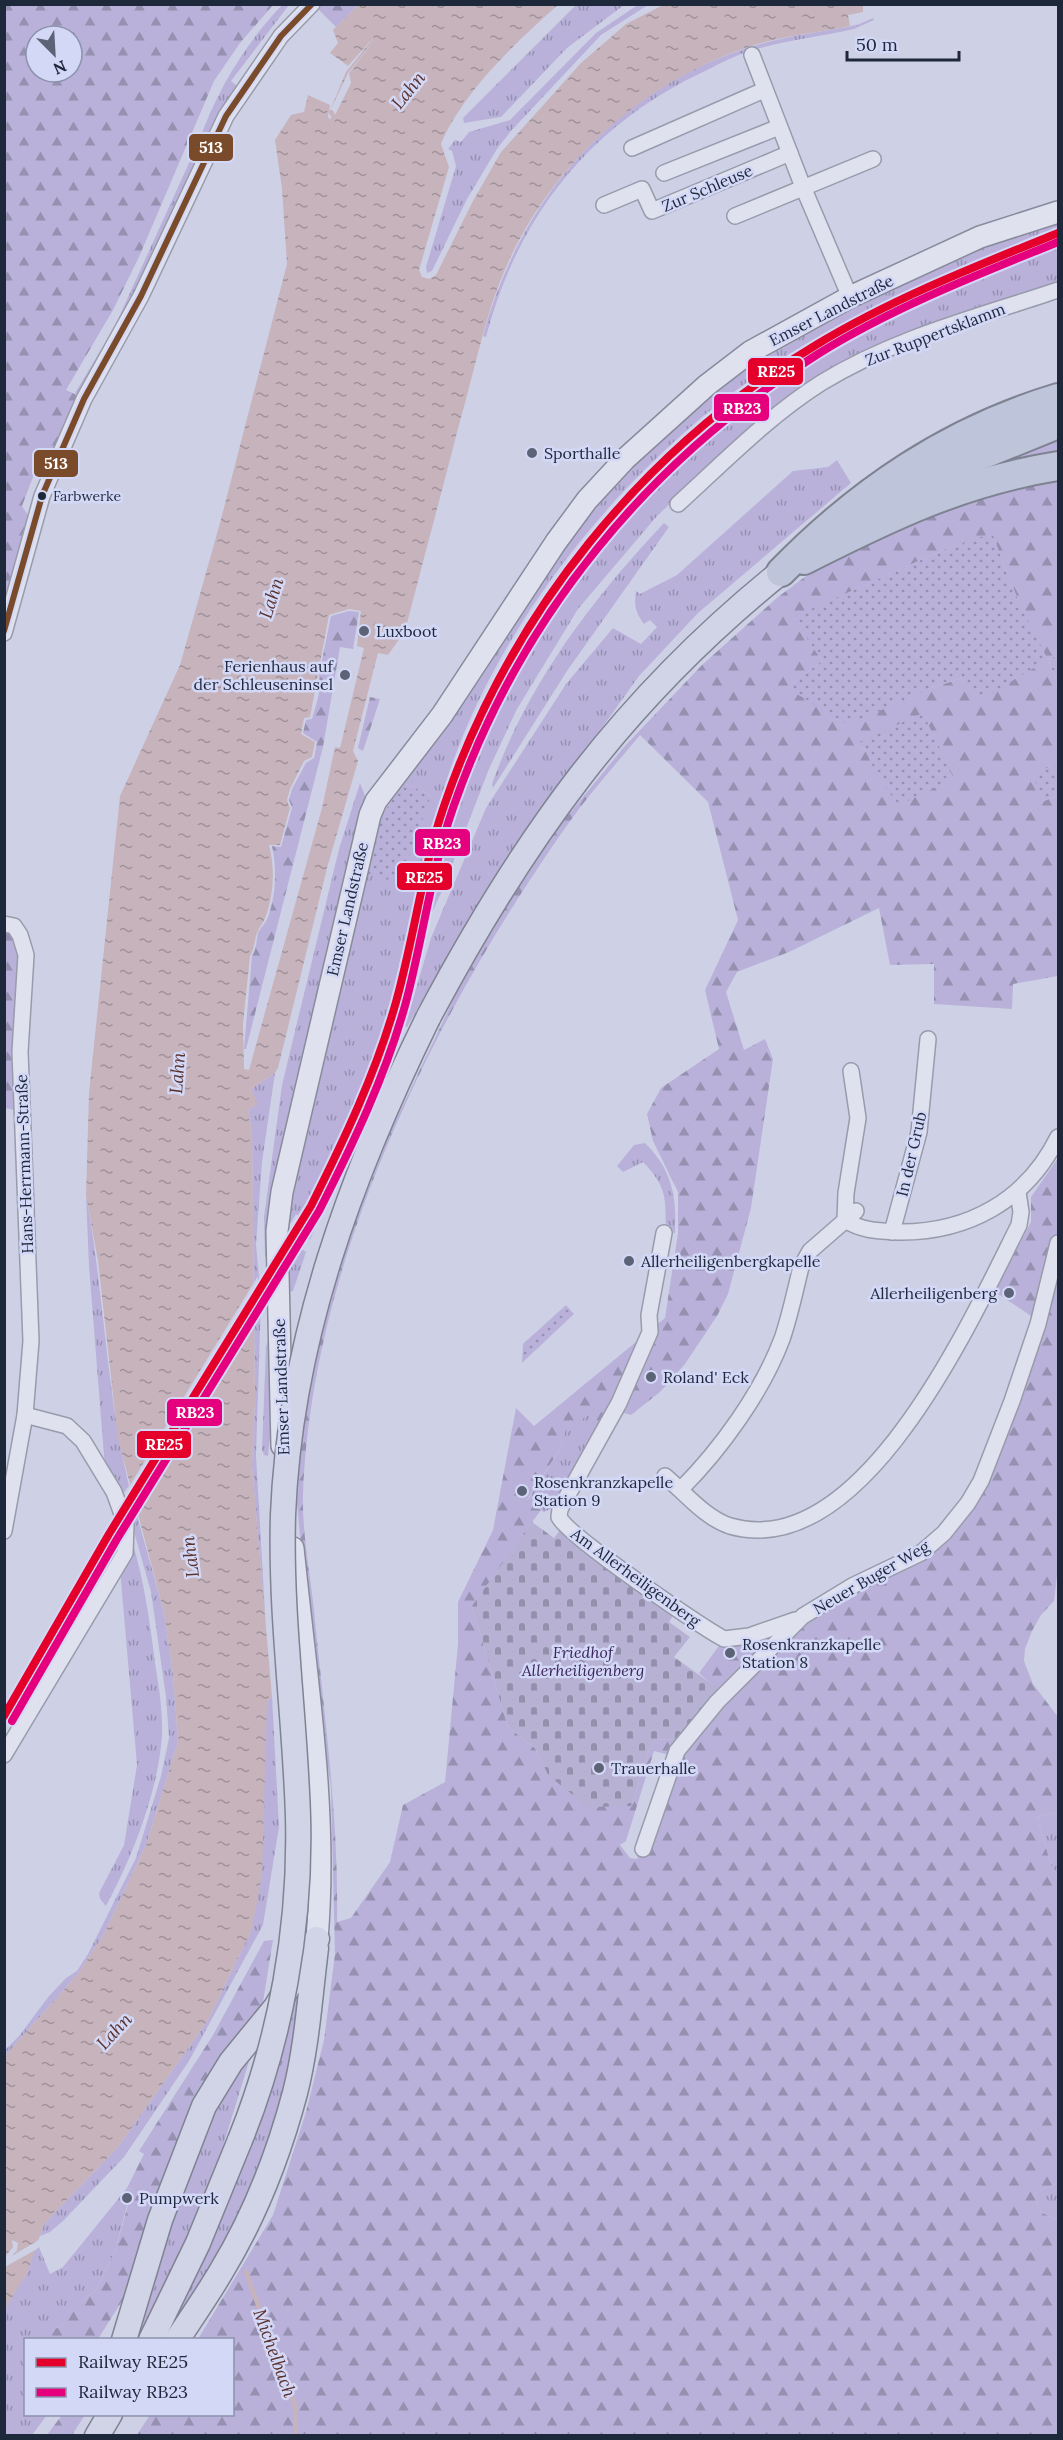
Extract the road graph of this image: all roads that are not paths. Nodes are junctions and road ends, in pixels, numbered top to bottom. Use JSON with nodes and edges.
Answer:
{"nodes":[{"id":1,"x":312,"y":4,"type":"edge"},
{"id":2,"x":752,"y":55,"type":"dead end"},
{"id":3,"x":765,"y":90,"type":"junction"},
{"id":4,"x":780,"y":127,"type":"junction"},
{"id":5,"x":632,"y":148,"type":"dead end"},
{"id":6,"x":790,"y":153,"type":"junction"},
{"id":7,"x":873,"y":159,"type":"dead end"},
{"id":8,"x":664,"y":173,"type":"dead end"},
{"id":9,"x":803,"y":187,"type":"junction"},
{"id":10,"x":604,"y":206,"type":"dead end"},
{"id":11,"x":1059,"y":212,"type":"edge"},
{"id":12,"x":735,"y":216,"type":"dead end"},
{"id":13,"x":1059,"y":290,"type":"edge"},
{"id":14,"x":850,"y":297,"type":"junction"},
{"id":15,"x":1059,"y":398,"type":"edge"},
{"id":16,"x":1059,"y":424,"type":"edge"},
{"id":17,"x":1059,"y":466,"type":"edge"},
{"id":18,"x":678,"y":504,"type":"dead end"},
{"id":19,"x":781,"y":572,"type":"junction"},
{"id":20,"x":4,"y":633,"type":"edge"},
{"id":21,"x":4,"y":924,"type":"edge"},
{"id":22,"x":928,"y":1039,"type":"dead end"},
{"id":23,"x":851,"y":1071,"type":"dead end"},
{"id":24,"x":1059,"y":1137,"type":"edge"},
{"id":25,"x":1018,"y":1192,"type":"junction"},
{"id":26,"x":851,"y":1216,"type":"junction"},
{"id":27,"x":892,"y":1232,"type":"junction"},
{"id":28,"x":664,"y":1233,"type":"dead end"},
{"id":29,"x":1059,"y":1243,"type":"edge"},
{"id":30,"x":25,"y":1415,"type":"junction"},
{"id":31,"x":665,"y":1476,"type":"dead end"},
{"id":32,"x":681,"y":1489,"type":"junction"},
{"id":33,"x":4,"y":1531,"type":"edge"},
{"id":34,"x":803,"y":1616,"type":"junction"},
{"id":35,"x":4,"y":1755,"type":"edge"},
{"id":36,"x":643,"y":1850,"type":"dead end"},
{"id":37,"x":317,"y":1939,"type":"junction"},
{"id":38,"x":125,"y":2338,"type":"edge"},
{"id":39,"x":152,"y":2338,"type":"edge"},
{"id":40,"x":178,"y":2338,"type":"edge"}],
"edges":[{"from":1,"to":20,"type":"street"},
{"from":2,"to":3,"type":"street"},
{"from":3,"to":4,"type":"street"},
{"from":3,"to":5,"type":"street"},
{"from":4,"to":6,"type":"street"},
{"from":4,"to":8,"type":"street","name":"Zur Schleuse"},
{"from":6,"to":9,"type":"street"},
{"from":6,"to":10,"type":"street","name":"Zur Schleuse"},
{"from":7,"to":9,"type":"street"},
{"from":9,"to":12,"type":"street"},
{"from":9,"to":14,"type":"street"},
{"from":11,"to":14,"type":"street","name":"Emser Landstraße"},
{"from":13,"to":18,"type":"street","name":"Zur Ruppertsklamm"},
{"from":14,"to":37,"type":"street","name":"Emser Landstraße"},
{"from":15,"to":19,"type":"highway"},
{"from":16,"to":19,"type":"highway"},
{"from":17,"to":19,"type":"highway"},
{"from":19,"to":39,"type":"main road","bridge":true},
{"from":21,"to":30,"type":"street","name":"Hans-Herrmann-Straße"},
{"from":22,"to":27,"type":"street","name":"In der Grub"},
{"from":23,"to":26,"type":"street"},
{"from":24,"to":25,"type":"street"},
{"from":25,"to":27,"type":"street"},
{"from":25,"to":32,"type":"street"},
{"from":26,"to":27,"type":"street"},
{"from":26,"to":32,"type":"street"},
{"from":28,"to":34,"type":"street","name":"Am Allerheiligenberg"},
{"from":29,"to":34,"type":"street","name":"Neuer Buger Weg"},
{"from":30,"to":33,"type":"street","name":"Hans-Herrmann-Straße"},
{"from":30,"to":35,"type":"street"},
{"from":31,"to":32,"type":"street"},
{"from":34,"to":36,"type":"street","name":"Neuer Buger Weg"},
{"from":37,"to":38,"type":"main road"},
{"from":37,"to":40,"type":"main road"}]}
